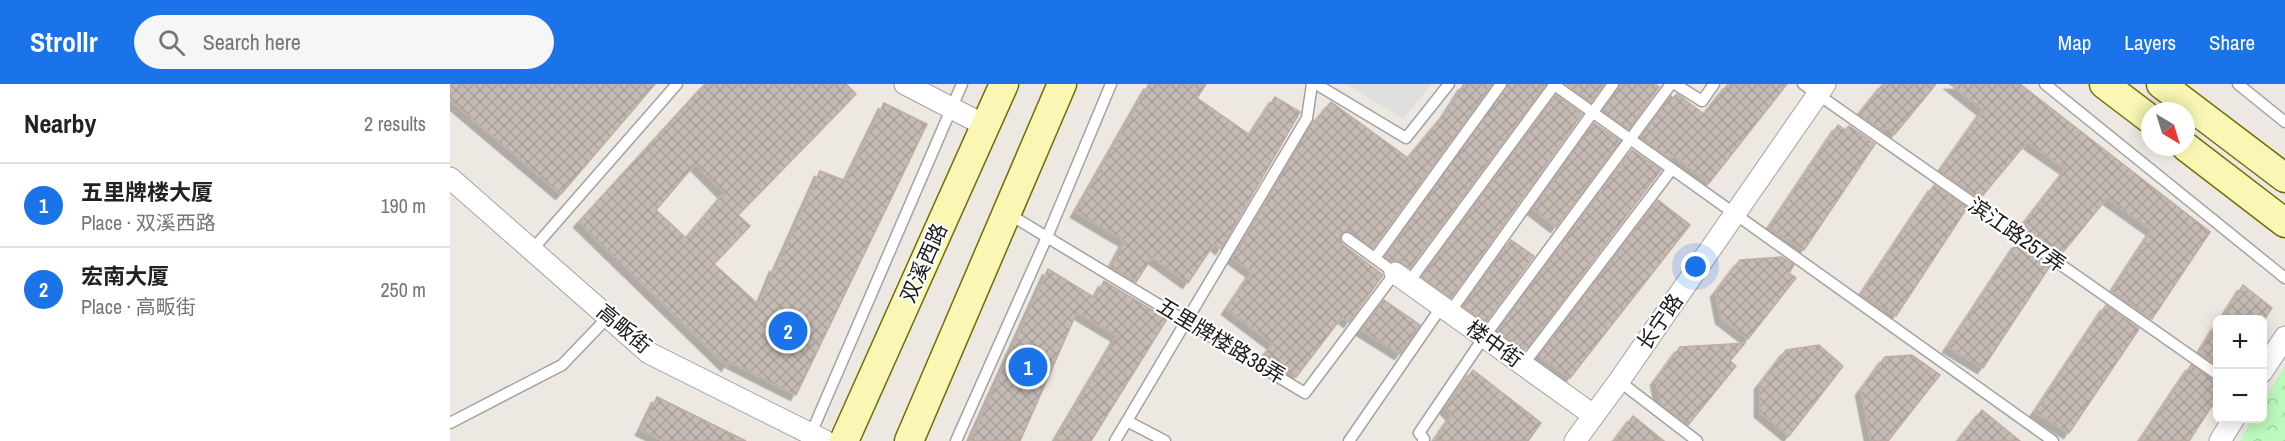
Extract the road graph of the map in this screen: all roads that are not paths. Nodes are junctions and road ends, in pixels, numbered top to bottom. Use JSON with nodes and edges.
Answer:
{"nodes":[{"id":1,"x":677,"y":84,"type":"edge"},
{"id":2,"x":905,"y":84,"type":"edge"},
{"id":3,"x":962,"y":84,"type":"edge"},
{"id":4,"x":1004,"y":84,"type":"edge"},
{"id":5,"x":1062,"y":84,"type":"edge"},
{"id":6,"x":1112,"y":84,"type":"edge"},
{"id":7,"x":1314,"y":84,"type":"edge"},
{"id":8,"x":1449,"y":84,"type":"edge"},
{"id":9,"x":1501,"y":84,"type":"edge"},
{"id":10,"x":1554,"y":84,"type":"edge"},
{"id":11,"x":1613,"y":84,"type":"edge"},
{"id":12,"x":1673,"y":84,"type":"edge"},
{"id":13,"x":1714,"y":84,"type":"edge"},
{"id":14,"x":2045,"y":84,"type":"edge"},
{"id":15,"x":2104,"y":84,"type":"edge"},
{"id":16,"x":2161,"y":84,"type":"edge"},
{"id":17,"x":2238,"y":84,"type":"edge"},
{"id":18,"x":1815,"y":88,"type":"edge"},
{"id":19,"x":951,"y":108,"type":"junction"},
{"id":20,"x":1593,"y":112,"type":"junction"},
{"id":21,"x":2141,"y":112,"type":"edge"},
{"id":22,"x":2285,"y":122,"type":"edge"},
{"id":23,"x":986,"y":126,"type":"junction"},
{"id":24,"x":1631,"y":140,"type":"junction"},
{"id":25,"x":2195,"y":154,"type":"edge"},
{"id":26,"x":1672,"y":169,"type":"junction"},
{"id":27,"x":2285,"y":178,"type":"edge"},
{"id":28,"x":453,"y":186,"type":"edge"},
{"id":29,"x":1006,"y":213,"type":"junction"},
{"id":30,"x":1735,"y":214,"type":"junction"},
{"id":31,"x":2285,"y":223,"type":"edge"},
{"id":32,"x":1047,"y":237,"type":"junction"},
{"id":33,"x":1347,"y":238,"type":"dead end"},
{"id":34,"x":531,"y":250,"type":"junction"},
{"id":35,"x":1375,"y":258,"type":"junction"},
{"id":36,"x":1402,"y":277,"type":"junction"},
{"id":37,"x":2285,"y":278,"type":"edge"},
{"id":38,"x":1446,"y":309,"type":"junction"},
{"id":39,"x":608,"y":317,"type":"junction"},
{"id":40,"x":1186,"y":320,"type":"junction"},
{"id":41,"x":1484,"y":336,"type":"junction"},
{"id":42,"x":2285,"y":337,"type":"edge"},
{"id":43,"x":1523,"y":365,"type":"junction"},
{"id":44,"x":2264,"y":369,"type":"edge"},
{"id":45,"x":2213,"y":372,"type":"edge"},
{"id":46,"x":1619,"y":381,"type":"junction"},
{"id":47,"x":1593,"y":415,"type":"junction"},
{"id":48,"x":1127,"y":421,"type":"junction"},
{"id":49,"x":450,"y":423,"type":"edge"},
{"id":50,"x":2231,"y":423,"type":"edge"},
{"id":51,"x":815,"y":439,"type":"edge"},
{"id":52,"x":844,"y":441,"type":"edge"},
{"id":53,"x":909,"y":441,"type":"edge"},
{"id":54,"x":956,"y":441,"type":"edge"},
{"id":55,"x":1115,"y":441,"type":"edge"},
{"id":56,"x":1165,"y":441,"type":"edge"},
{"id":57,"x":1349,"y":441,"type":"edge"},
{"id":58,"x":1423,"y":441,"type":"edge"},
{"id":59,"x":1575,"y":441,"type":"edge"},
{"id":60,"x":1697,"y":441,"type":"edge"},
{"id":61,"x":2053,"y":441,"type":"edge"},
{"id":62,"x":2220,"y":441,"type":"edge"}],
"edges":[{"from":1,"to":34,"type":"lane"},
{"from":2,"to":19,"type":"street"},
{"from":3,"to":19,"type":"lane"},
{"from":4,"to":23,"type":"main road","name":"双溪西路"},
{"from":5,"to":29,"type":"main road"},
{"from":6,"to":32,"type":"lane"},
{"from":7,"to":8,"type":"lane"},
{"from":7,"to":40,"type":"lane"},
{"from":9,"to":35,"type":"lane"},
{"from":10,"to":20,"type":"lane"},
{"from":10,"to":36,"type":"lane"},
{"from":11,"to":20,"type":"lane"},
{"from":12,"to":13,"type":"lane"},
{"from":12,"to":24,"type":"lane"},
{"from":14,"to":37,"type":"lane"},
{"from":15,"to":21,"type":"main road"},
{"from":16,"to":27,"type":"main road"},
{"from":17,"to":22,"type":"lane"},
{"from":18,"to":30,"type":"street","name":"长宁路"},
{"from":18,"to":45,"type":"lane","name":"滨江路257弄"},
{"from":19,"to":23,"type":"street"},
{"from":19,"to":51,"type":"lane"},
{"from":20,"to":24,"type":"lane"},
{"from":20,"to":38,"type":"lane"},
{"from":23,"to":52,"type":"main road","name":"双溪西路"},
{"from":24,"to":26,"type":"lane"},
{"from":24,"to":41,"type":"lane"},
{"from":25,"to":31,"type":"main road"},
{"from":26,"to":30,"type":"lane"},
{"from":26,"to":43,"type":"lane"},
{"from":28,"to":34,"type":"street","name":"高畈街"},
{"from":29,"to":32,"type":"lane","name":"五里牌楼路38弄"},
{"from":29,"to":53,"type":"main road"},
{"from":30,"to":46,"type":"street","name":"长宁路"},
{"from":30,"to":61,"type":"lane"},
{"from":32,"to":40,"type":"lane","name":"五里牌楼路38弄"},
{"from":32,"to":54,"type":"lane"},
{"from":33,"to":35,"type":"lane"},
{"from":34,"to":39,"type":"street","name":"高畈街"},
{"from":35,"to":36,"type":"lane"},
{"from":36,"to":38,"type":"street","name":"楼中街"},
{"from":36,"to":40,"type":"lane","name":"五里牌楼路38弄"},
{"from":38,"to":41,"type":"street","name":"楼中街"},
{"from":38,"to":57,"type":"lane"},
{"from":39,"to":49,"type":"lane"},
{"from":39,"to":51,"type":"street","name":"高畈街"},
{"from":40,"to":48,"type":"lane"},
{"from":41,"to":43,"type":"street","name":"楼中街"},
{"from":41,"to":58,"type":"lane"},
{"from":42,"to":44,"type":"street"},
{"from":43,"to":47,"type":"street","name":"楼中街"},
{"from":46,"to":47,"type":"street","name":"长宁路"},
{"from":46,"to":60,"type":"lane"},
{"from":47,"to":59,"type":"street","name":"长宁路"},
{"from":48,"to":55,"type":"lane"},
{"from":48,"to":56,"type":"lane"},
{"from":50,"to":62,"type":"street"}]}
